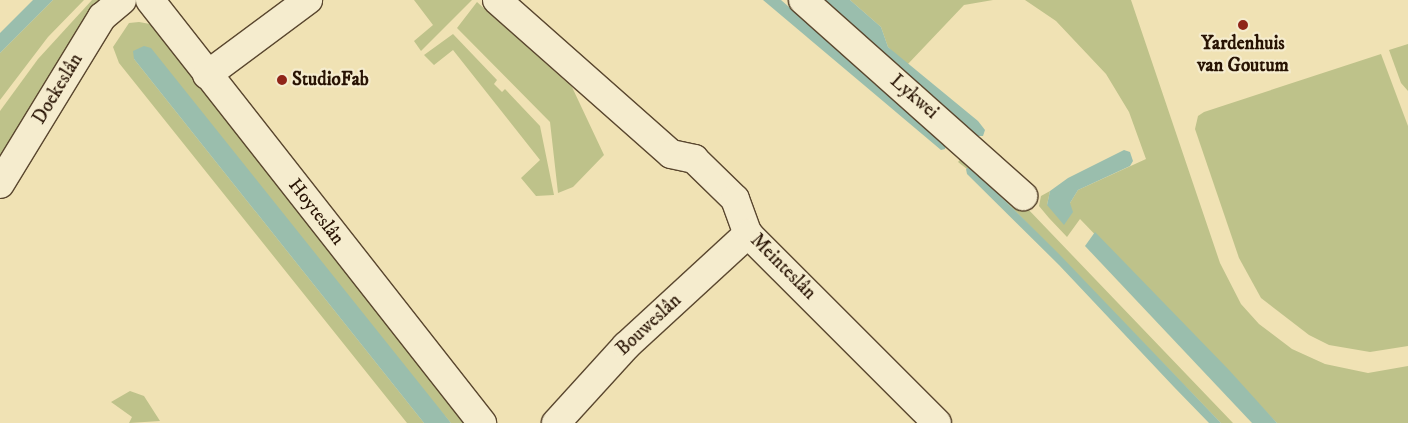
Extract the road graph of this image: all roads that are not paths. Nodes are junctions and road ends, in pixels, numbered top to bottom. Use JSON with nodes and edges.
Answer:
{"nodes":[{"id":1,"x":122,"y":0,"type":"edge"},
{"id":2,"x":150,"y":0,"type":"edge"},
{"id":3,"x":308,"y":0,"type":"edge"},
{"id":4,"x":497,"y":0,"type":"edge"},
{"id":5,"x":803,"y":0,"type":"edge"},
{"id":6,"x":207,"y":74,"type":"junction"},
{"id":7,"x":0,"y":184,"type":"edge"},
{"id":8,"x":1023,"y":196,"type":"dead end"},
{"id":9,"x":748,"y":234,"type":"junction"},
{"id":10,"x":482,"y":423,"type":"edge"},
{"id":11,"x":556,"y":423,"type":"edge"},
{"id":12,"x":937,"y":423,"type":"edge"}],
"edges":[{"from":1,"to":7,"type":"street","name":"Doekeslân"},
{"from":2,"to":6,"type":"street","name":"Hoyteslân"},
{"from":3,"to":6,"type":"street"},
{"from":4,"to":9,"type":"street","name":"Meinteslân"},
{"from":5,"to":8,"type":"street","name":"Lykwei"},
{"from":6,"to":10,"type":"street","name":"Hoyteslân"},
{"from":9,"to":11,"type":"street","name":"Bouweslân"},
{"from":9,"to":12,"type":"street","name":"Meinteslân"}]}
